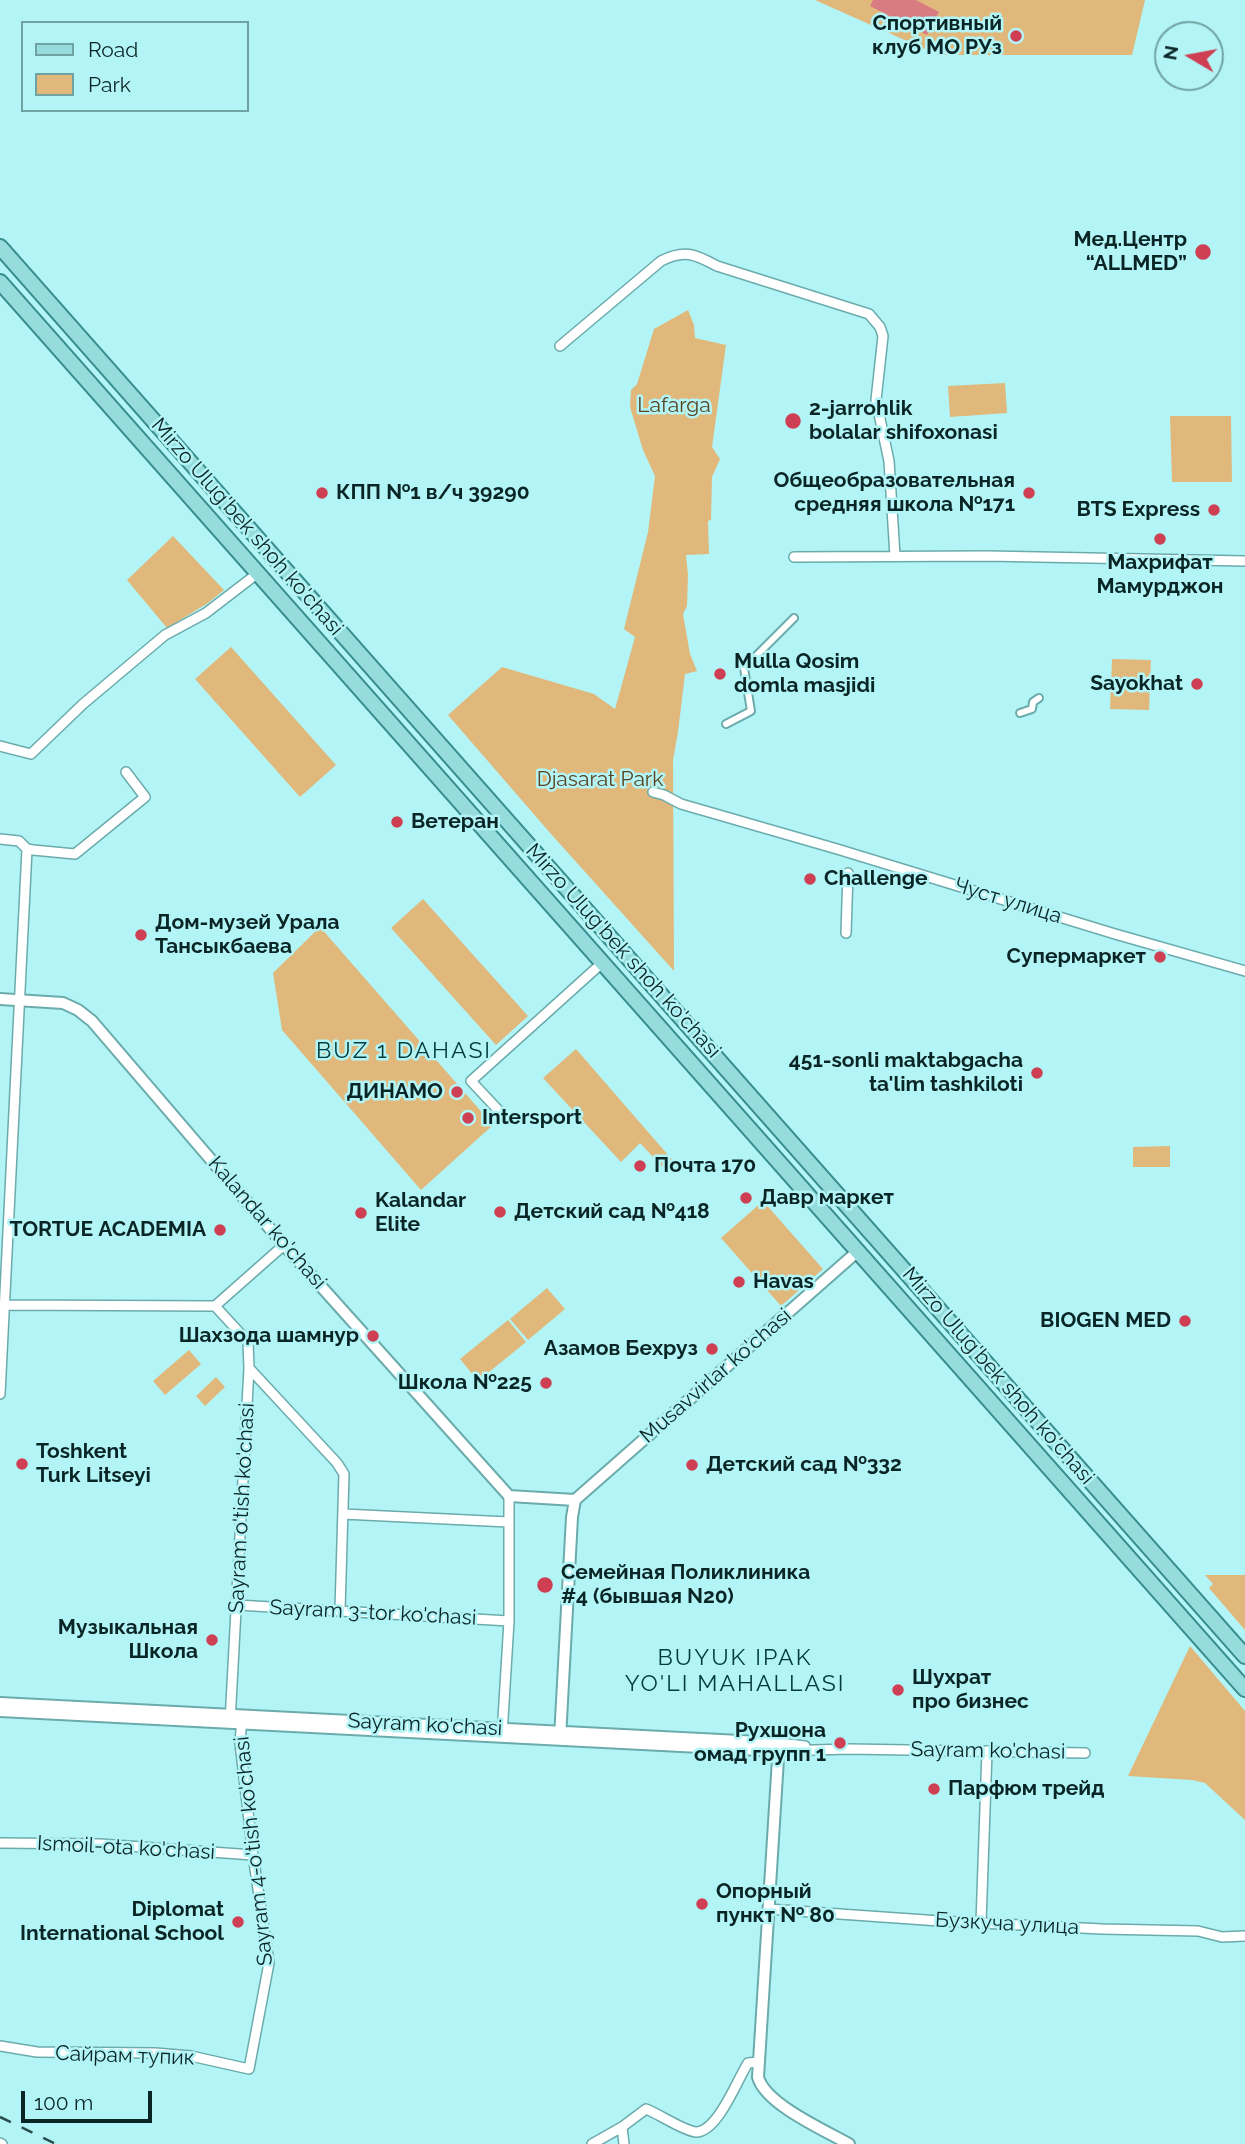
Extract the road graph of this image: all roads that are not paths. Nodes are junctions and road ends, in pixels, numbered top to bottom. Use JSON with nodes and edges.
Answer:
{"nodes":[{"id":1,"x":0,"y":247,"type":"edge"},
{"id":2,"x":0,"y":282,"type":"edge"},
{"id":3,"x":561,"y":346,"type":"dead end"},
{"id":4,"x":258,"y":540,"type":"junction"},
{"id":5,"x":242,"y":555,"type":"junction"},
{"id":6,"x":895,"y":556,"type":"junction"},
{"id":7,"x":794,"y":557,"type":"dead end"},
{"id":8,"x":1245,"y":561,"type":"edge"},
{"id":9,"x":258,"y":573,"type":"junction"},
{"id":10,"x":794,"y":618,"type":"dead end"},
{"id":11,"x":1039,"y":698,"type":"dead end"},
{"id":12,"x":1020,"y":713,"type":"dead end"},
{"id":13,"x":726,"y":724,"type":"dead end"},
{"id":14,"x":0,"y":746,"type":"edge"},
{"id":15,"x":126,"y":772,"type":"dead end"},
{"id":16,"x":653,"y":792,"type":"dead end"},
{"id":17,"x":0,"y":839,"type":"edge"},
{"id":18,"x":27,"y":849,"type":"junction"},
{"id":19,"x":848,"y":873,"type":"dead end"},
{"id":20,"x":846,"y":933,"type":"dead end"},
{"id":21,"x":603,"y":963,"type":"junction"},
{"id":22,"x":1245,"y":971,"type":"edge"},
{"id":23,"x":0,"y":999,"type":"edge"},
{"id":24,"x":18,"y":1001,"type":"junction"},
{"id":25,"x":501,"y":1113,"type":"dead end"},
{"id":26,"x":831,"y":1187,"type":"junction"},
{"id":27,"x":813,"y":1201,"type":"junction"},
{"id":28,"x":284,"y":1245,"type":"junction"},
{"id":29,"x":858,"y":1251,"type":"junction"},
{"id":30,"x":3,"y":1303,"type":"edge"},
{"id":31,"x":215,"y":1306,"type":"junction"},
{"id":32,"x":249,"y":1368,"type":"junction"},
{"id":33,"x":0,"y":1394,"type":"edge"},
{"id":34,"x":509,"y":1496,"type":"junction"},
{"id":35,"x":575,"y":1500,"type":"junction"},
{"id":36,"x":343,"y":1514,"type":"junction"},
{"id":37,"x":508,"y":1522,"type":"junction"},
{"id":38,"x":1158,"y":1591,"type":"junction"},
{"id":39,"x":237,"y":1605,"type":"junction"},
{"id":40,"x":340,"y":1610,"type":"junction"},
{"id":41,"x":509,"y":1620,"type":"junction"},
{"id":42,"x":1244,"y":1655,"type":"edge"},
{"id":43,"x":1245,"y":1689,"type":"edge"},
{"id":44,"x":1245,"y":1699,"type":"edge"},
{"id":45,"x":0,"y":1703,"type":"edge"},
{"id":46,"x":0,"y":1711,"type":"edge"},
{"id":47,"x":236,"y":1719,"type":"junction"},
{"id":48,"x":502,"y":1733,"type":"junction"},
{"id":49,"x":560,"y":1736,"type":"junction"},
{"id":50,"x":779,"y":1747,"type":"junction"},
{"id":51,"x":987,"y":1752,"type":"junction"},
{"id":52,"x":1085,"y":1753,"type":"dead end"},
{"id":53,"x":0,"y":1843,"type":"edge"},
{"id":54,"x":253,"y":1855,"type":"junction"},
{"id":55,"x":768,"y":1909,"type":"junction"},
{"id":56,"x":981,"y":1923,"type":"junction"},
{"id":57,"x":1245,"y":1936,"type":"edge"},
{"id":58,"x":0,"y":2046,"type":"edge"},
{"id":59,"x":758,"y":2062,"type":"junction"},
{"id":60,"x":249,"y":2069,"type":"joint"},
{"id":61,"x":622,"y":2127,"type":"junction"},
{"id":62,"x":592,"y":2144,"type":"edge"},
{"id":63,"x":624,"y":2144,"type":"edge"},
{"id":64,"x":849,"y":2144,"type":"edge"}],
"edges":[{"from":1,"to":4,"type":"main road","name":"Mirzo Ulug'bek shoh ko'chasi"},
{"from":2,"to":5,"type":"main road","name":"Mirzo Ulug'bek shoh ko'chasi"},
{"from":3,"to":6,"type":"street"},
{"from":4,"to":5,"type":"main road"},
{"from":4,"to":26,"type":"main road","name":"Mirzo Ulug'bek shoh ko'chasi"},
{"from":5,"to":9,"type":"main road","name":"Mirzo Ulug'bek shoh ko'chasi"},
{"from":6,"to":7,"type":"street"},
{"from":6,"to":8,"type":"street"},
{"from":9,"to":14,"type":"street"},
{"from":9,"to":21,"type":"main road","name":"Mirzo Ulug'bek shoh ko'chasi"},
{"from":10,"to":13,"type":"street"},
{"from":11,"to":12,"type":"street"},
{"from":15,"to":18,"type":"street"},
{"from":16,"to":22,"type":"street","name":"Чуст улица"},
{"from":17,"to":18,"type":"street"},
{"from":18,"to":24,"type":"street"},
{"from":19,"to":20,"type":"street"},
{"from":21,"to":25,"type":"street"},
{"from":21,"to":27,"type":"main road","name":"Mirzo Ulug'bek shoh ko'chasi"},
{"from":23,"to":24,"type":"street","name":"Kalandar ko'chasi"},
{"from":24,"to":28,"type":"street","name":"Kalandar ko'chasi"},
{"from":24,"to":30,"type":"street"},
{"from":26,"to":27,"type":"main road"},
{"from":26,"to":42,"type":"main road","name":"Mirzo Ulug'bek shoh ko'chasi"},
{"from":27,"to":29,"type":"main road","name":"Mirzo Ulug'bek shoh ko'chasi"},
{"from":28,"to":31,"type":"street"},
{"from":28,"to":34,"type":"street","name":"Kalandar ko'chasi"},
{"from":29,"to":35,"type":"street","name":"Musavvirlar ko'chasi"},
{"from":29,"to":38,"type":"main road","name":"Mirzo Ulug'bek shoh ko'chasi"},
{"from":30,"to":31,"type":"street"},
{"from":30,"to":33,"type":"street"},
{"from":31,"to":32,"type":"street","name":"Sayram o'tish ko'chasi"},
{"from":32,"to":36,"type":"street"},
{"from":32,"to":39,"type":"street","name":"Sayram o'tish ko'chasi"},
{"from":34,"to":35,"type":"street"},
{"from":34,"to":37,"type":"street"},
{"from":35,"to":49,"type":"street"},
{"from":36,"to":37,"type":"street"},
{"from":36,"to":40,"type":"street"},
{"from":37,"to":41,"type":"street"},
{"from":38,"to":43,"type":"main road","name":"Mirzo Ulug'bek shoh ko'chasi"},
{"from":38,"to":44,"type":"main road"},
{"from":39,"to":40,"type":"street","name":"Sayram 3-tor ko'chasi"},
{"from":39,"to":47,"type":"street","name":"Sayram o'tish ko'chasi"},
{"from":40,"to":41,"type":"street","name":"Sayram 3-tor ko'chasi"},
{"from":41,"to":48,"type":"street"},
{"from":45,"to":47,"type":"street","name":"Sayram ko'chasi"},
{"from":46,"to":47,"type":"street","name":"Sayram ko'chasi"},
{"from":47,"to":48,"type":"street","name":"Sayram ko'chasi"},
{"from":47,"to":54,"type":"street","name":"Sayram 4-o'tish ko'chasi"},
{"from":48,"to":49,"type":"street","name":"Sayram ko'chasi"},
{"from":49,"to":50,"type":"street","name":"Sayram ko'chasi"},
{"from":50,"to":51,"type":"street","name":"Sayram ko'chasi"},
{"from":50,"to":55,"type":"street"},
{"from":51,"to":52,"type":"street","name":"Sayram ko'chasi"},
{"from":51,"to":56,"type":"street"},
{"from":53,"to":54,"type":"street","name":"Ismoil-ota ko'chasi"},
{"from":54,"to":60,"type":"street","name":"Sayram 4-o'tish ko'chasi"},
{"from":55,"to":56,"type":"street","name":"Бузкуча улица"},
{"from":55,"to":59,"type":"street"},
{"from":56,"to":57,"type":"street","name":"Бузкуча улица"},
{"from":58,"to":60,"type":"street","name":"Сайрам тупик"},
{"from":59,"to":61,"type":"street"},
{"from":59,"to":64,"type":"street"},
{"from":61,"to":62,"type":"street"},
{"from":61,"to":63,"type":"street"}]}
